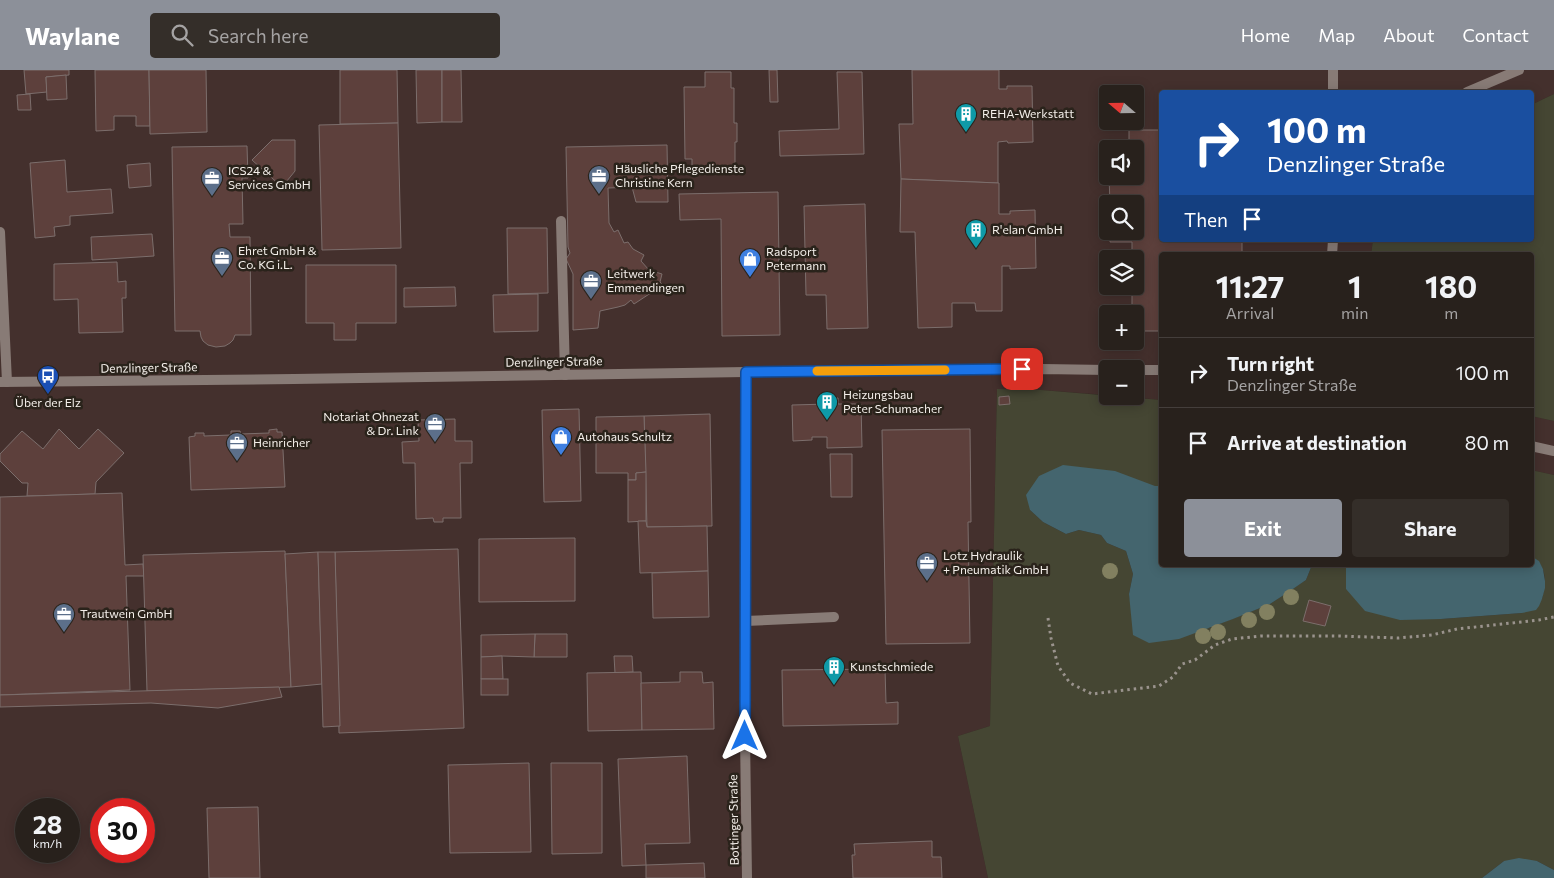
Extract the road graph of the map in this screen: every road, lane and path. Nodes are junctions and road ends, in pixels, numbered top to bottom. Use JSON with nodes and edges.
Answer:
{"nodes":[{"id":1,"x":1333,"y":70,"type":"edge"},
{"id":2,"x":1519,"y":70,"type":"edge"},
{"id":3,"x":1333,"y":90,"type":"edge"},
{"id":4,"x":1472,"y":90,"type":"edge"},
{"id":5,"x":561,"y":221,"type":"dead end"},
{"id":6,"x":0,"y":232,"type":"edge"},
{"id":7,"x":1099,"y":370,"type":"edge"},
{"id":8,"x":1144,"y":370,"type":"edge"},
{"id":9,"x":1159,"y":370,"type":"edge"},
{"id":10,"x":746,"y":372,"type":"junction"},
{"id":11,"x":565,"y":375,"type":"junction"},
{"id":12,"x":3,"y":382,"type":"edge"},
{"id":13,"x":1534,"y":447,"type":"edge"},
{"id":14,"x":1554,"y":451,"type":"edge"},
{"id":15,"x":834,"y":617,"type":"dead end"},
{"id":16,"x":1554,"y":617,"type":"edge"},
{"id":17,"x":1048,"y":618,"type":"dead end"},
{"id":18,"x":746,"y":621,"type":"junction"},
{"id":19,"x":747,"y":878,"type":"edge"}],
"edges":[{"from":1,"to":3,"type":"street"},
{"from":2,"to":4,"type":"street"},
{"from":5,"to":11,"type":"street"},
{"from":6,"to":12,"type":"street"},
{"from":7,"to":10,"type":"street","name":"Denzlinger Straße"},
{"from":8,"to":9,"type":"street"},
{"from":10,"to":11,"type":"street","name":"Denzlinger Straße"},
{"from":10,"to":18,"type":"street","name":"Bottinger Straße"},
{"from":11,"to":12,"type":"street","name":"Denzlinger Straße"},
{"from":13,"to":14,"type":"street"},
{"from":15,"to":18,"type":"street"},
{"from":16,"to":17,"type":"path"},
{"from":18,"to":19,"type":"street","name":"Bottinger Straße"}]}
